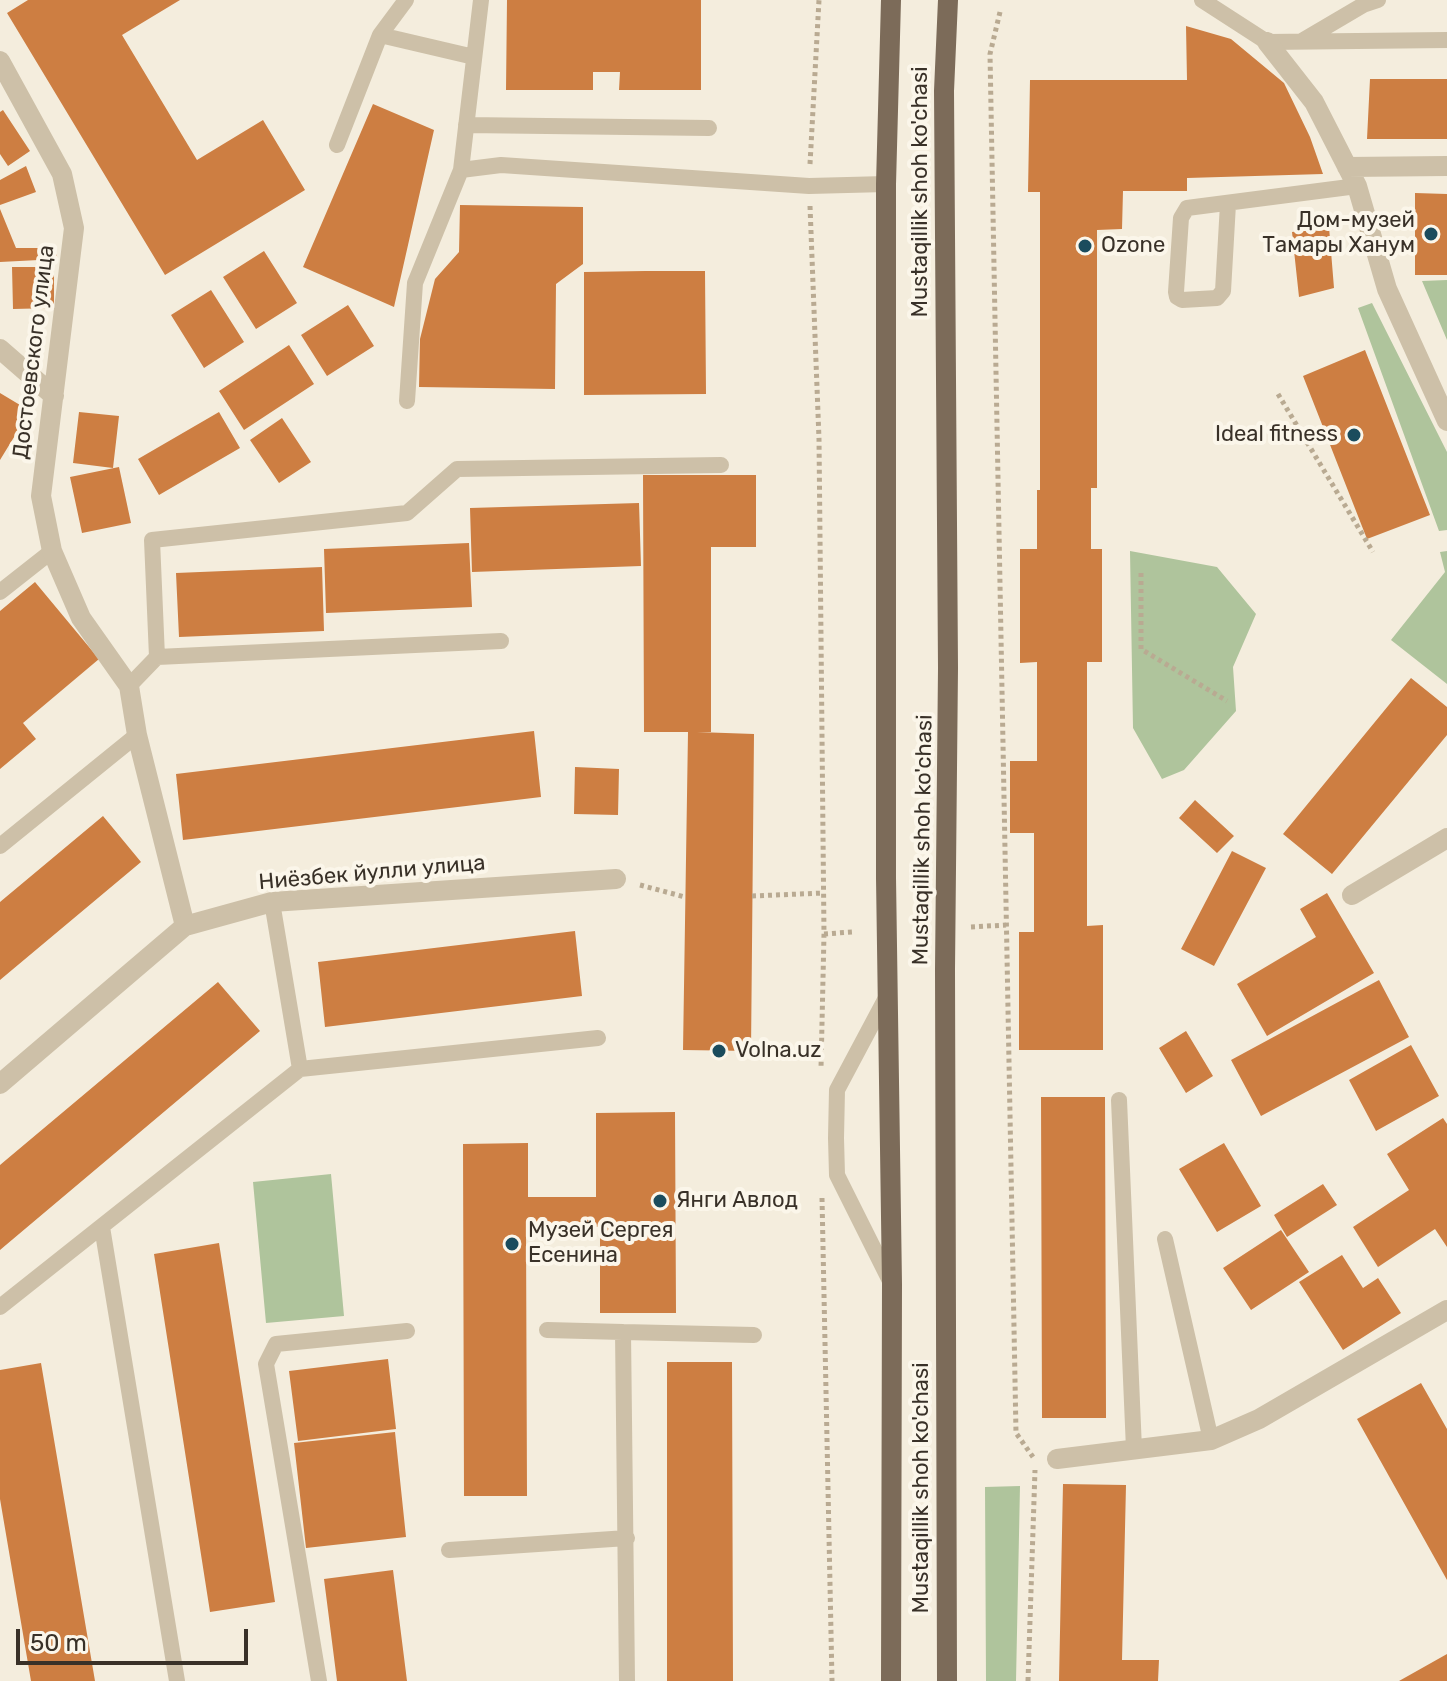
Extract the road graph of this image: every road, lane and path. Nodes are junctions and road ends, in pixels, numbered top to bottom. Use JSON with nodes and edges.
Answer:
{"nodes":[{"id":1,"x":406,"y":0,"type":"edge"},
{"id":2,"x":481,"y":0,"type":"edge"},
{"id":3,"x":819,"y":0,"type":"edge"},
{"id":4,"x":891,"y":0,"type":"edge"},
{"id":5,"x":948,"y":0,"type":"edge"},
{"id":6,"x":1202,"y":0,"type":"edge"},
{"id":7,"x":1378,"y":0,"type":"edge"},
{"id":8,"x":1000,"y":12,"type":"dead end"},
{"id":9,"x":380,"y":35,"type":"junction"},
{"id":10,"x":1447,"y":40,"type":"edge"},
{"id":11,"x":1267,"y":42,"type":"junction"},
{"id":12,"x":1299,"y":42,"type":"junction"},
{"id":13,"x":474,"y":57,"type":"junction"},
{"id":14,"x":0,"y":61,"type":"edge"},
{"id":15,"x":466,"y":125,"type":"junction"},
{"id":16,"x":709,"y":128,"type":"dead end"},
{"id":17,"x":337,"y":145,"type":"dead end"},
{"id":18,"x":1447,"y":166,"type":"edge"},
{"id":19,"x":1347,"y":167,"type":"junction"},
{"id":20,"x":461,"y":170,"type":"junction"},
{"id":21,"x":886,"y":184,"type":"junction"},
{"id":22,"x":809,"y":186,"type":"junction"},
{"id":23,"x":1357,"y":186,"type":"junction"},
{"id":24,"x":1228,"y":204,"type":"junction"},
{"id":25,"x":0,"y":349,"type":"edge"},
{"id":26,"x":1278,"y":394,"type":"dead end"},
{"id":27,"x":54,"y":396,"type":"junction"},
{"id":28,"x":407,"y":401,"type":"dead end"},
{"id":29,"x":1447,"y":421,"type":"edge"},
{"id":30,"x":721,"y":465,"type":"dead end"},
{"id":31,"x":52,"y":551,"type":"junction"},
{"id":32,"x":1373,"y":552,"type":"dead end"},
{"id":33,"x":1141,"y":573,"type":"dead end"},
{"id":34,"x":0,"y":592,"type":"edge"},
{"id":35,"x":501,"y":641,"type":"dead end"},
{"id":36,"x":157,"y":657,"type":"junction"},
{"id":37,"x":129,"y":686,"type":"junction"},
{"id":38,"x":1227,"y":701,"type":"dead end"},
{"id":39,"x":137,"y":735,"type":"junction"},
{"id":40,"x":1447,"y":838,"type":"edge"},
{"id":41,"x":0,"y":846,"type":"edge"},
{"id":42,"x":616,"y":879,"type":"joint"},
{"id":43,"x":823,"y":893,"type":"junction"},
{"id":44,"x":1352,"y":895,"type":"dead end"},
{"id":45,"x":752,"y":896,"type":"dead end"},
{"id":46,"x":685,"y":897,"type":"dead end"},
{"id":47,"x":272,"y":902,"type":"junction"},
{"id":48,"x":1006,"y":925,"type":"junction"},
{"id":49,"x":185,"y":926,"type":"junction"},
{"id":50,"x":946,"y":928,"type":"junction"},
{"id":51,"x":852,"y":932,"type":"dead end"},
{"id":52,"x":824,"y":934,"type":"junction"},
{"id":53,"x":888,"y":995,"type":"junction"},
{"id":54,"x":598,"y":1038,"type":"dead end"},
{"id":55,"x":300,"y":1069,"type":"junction"},
{"id":56,"x":821,"y":1075,"type":"dead end"},
{"id":57,"x":0,"y":1084,"type":"edge"},
{"id":58,"x":1119,"y":1100,"type":"dead end"},
{"id":59,"x":821,"y":1186,"type":"dead end"},
{"id":60,"x":102,"y":1227,"type":"junction"},
{"id":61,"x":1165,"y":1239,"type":"dead end"},
{"id":62,"x":892,"y":1284,"type":"junction"},
{"id":63,"x":0,"y":1307,"type":"edge"},
{"id":64,"x":1447,"y":1310,"type":"edge"},
{"id":65,"x":547,"y":1330,"type":"dead end"},
{"id":66,"x":407,"y":1331,"type":"dead end"},
{"id":67,"x":623,"y":1332,"type":"junction"},
{"id":68,"x":754,"y":1335,"type":"dead end"},
{"id":69,"x":1211,"y":1440,"type":"junction"},
{"id":70,"x":1134,"y":1449,"type":"junction"},
{"id":71,"x":1057,"y":1459,"type":"dead end"},
{"id":72,"x":627,"y":1538,"type":"junction"},
{"id":73,"x":449,"y":1550,"type":"dead end"},
{"id":74,"x":177,"y":1681,"type":"edge"},
{"id":75,"x":319,"y":1681,"type":"edge"},
{"id":76,"x":627,"y":1681,"type":"edge"},
{"id":77,"x":832,"y":1681,"type":"edge"},
{"id":78,"x":891,"y":1681,"type":"edge"},
{"id":79,"x":947,"y":1681,"type":"edge"},
{"id":80,"x":1028,"y":1681,"type":"edge"}],
"edges":[{"from":1,"to":9,"type":"lane"},
{"from":2,"to":13,"type":"lane"},
{"from":3,"to":22,"type":"path"},
{"from":4,"to":21,"type":"main road","name":"Mustaqillik shoh ko'chasi"},
{"from":5,"to":50,"type":"main road","name":"Mustaqillik shoh ko'chasi"},
{"from":6,"to":11,"type":"lane"},
{"from":7,"to":12,"type":"lane"},
{"from":8,"to":48,"type":"path"},
{"from":9,"to":13,"type":"lane"},
{"from":9,"to":17,"type":"lane"},
{"from":10,"to":12,"type":"lane"},
{"from":11,"to":12,"type":"lane"},
{"from":11,"to":19,"type":"street"},
{"from":13,"to":15,"type":"lane"},
{"from":14,"to":27,"type":"street","name":"Достоевского улица"},
{"from":15,"to":16,"type":"lane"},
{"from":15,"to":20,"type":"lane"},
{"from":18,"to":19,"type":"street"},
{"from":19,"to":23,"type":"street"},
{"from":20,"to":22,"type":"lane"},
{"from":20,"to":28,"type":"lane"},
{"from":21,"to":22,"type":"lane"},
{"from":21,"to":53,"type":"main road","name":"Mustaqillik shoh ko'chasi"},
{"from":22,"to":43,"type":"path"},
{"from":23,"to":24,"type":"lane"},
{"from":23,"to":29,"type":"street"},
{"from":24,"to":24,"type":"lane"},
{"from":25,"to":27,"type":"street"},
{"from":26,"to":32,"type":"path"},
{"from":27,"to":31,"type":"street","name":"Достоевского улица"},
{"from":30,"to":36,"type":"lane"},
{"from":31,"to":34,"type":"lane"},
{"from":31,"to":37,"type":"street","name":"Достоевского улица"},
{"from":33,"to":38,"type":"path"},
{"from":35,"to":36,"type":"lane"},
{"from":36,"to":37,"type":"lane"},
{"from":37,"to":39,"type":"street","name":"Достоевского улица"},
{"from":39,"to":41,"type":"lane"},
{"from":39,"to":49,"type":"street","name":"Достоевского улица"},
{"from":40,"to":44,"type":"street"},
{"from":42,"to":46,"type":"path"},
{"from":42,"to":47,"type":"street","name":"Ниёзбек йулли улица"},
{"from":43,"to":45,"type":"path"},
{"from":43,"to":52,"type":"path"},
{"from":47,"to":49,"type":"street","name":"Ниёзбек йулли улица"},
{"from":47,"to":55,"type":"lane"},
{"from":48,"to":50,"type":"path"},
{"from":48,"to":80,"type":"path"},
{"from":49,"to":57,"type":"street","name":"Ниёзбек йулли улица"},
{"from":50,"to":79,"type":"main road","name":"Mustaqillik shoh ko'chasi"},
{"from":51,"to":52,"type":"path"},
{"from":52,"to":56,"type":"path"},
{"from":53,"to":62,"type":"main road","name":"Mustaqillik shoh ko'chasi"},
{"from":53,"to":62,"type":"lane"},
{"from":54,"to":55,"type":"lane"},
{"from":55,"to":60,"type":"lane"},
{"from":58,"to":70,"type":"lane"},
{"from":59,"to":77,"type":"path"},
{"from":60,"to":63,"type":"lane"},
{"from":60,"to":74,"type":"lane"},
{"from":61,"to":69,"type":"lane"},
{"from":62,"to":78,"type":"main road","name":"Mustaqillik shoh ko'chasi"},
{"from":64,"to":69,"type":"street"},
{"from":65,"to":67,"type":"lane"},
{"from":66,"to":75,"type":"lane"},
{"from":67,"to":68,"type":"lane"},
{"from":67,"to":72,"type":"lane"},
{"from":69,"to":70,"type":"street"},
{"from":70,"to":71,"type":"street"},
{"from":72,"to":73,"type":"lane"},
{"from":72,"to":76,"type":"lane"}]}
